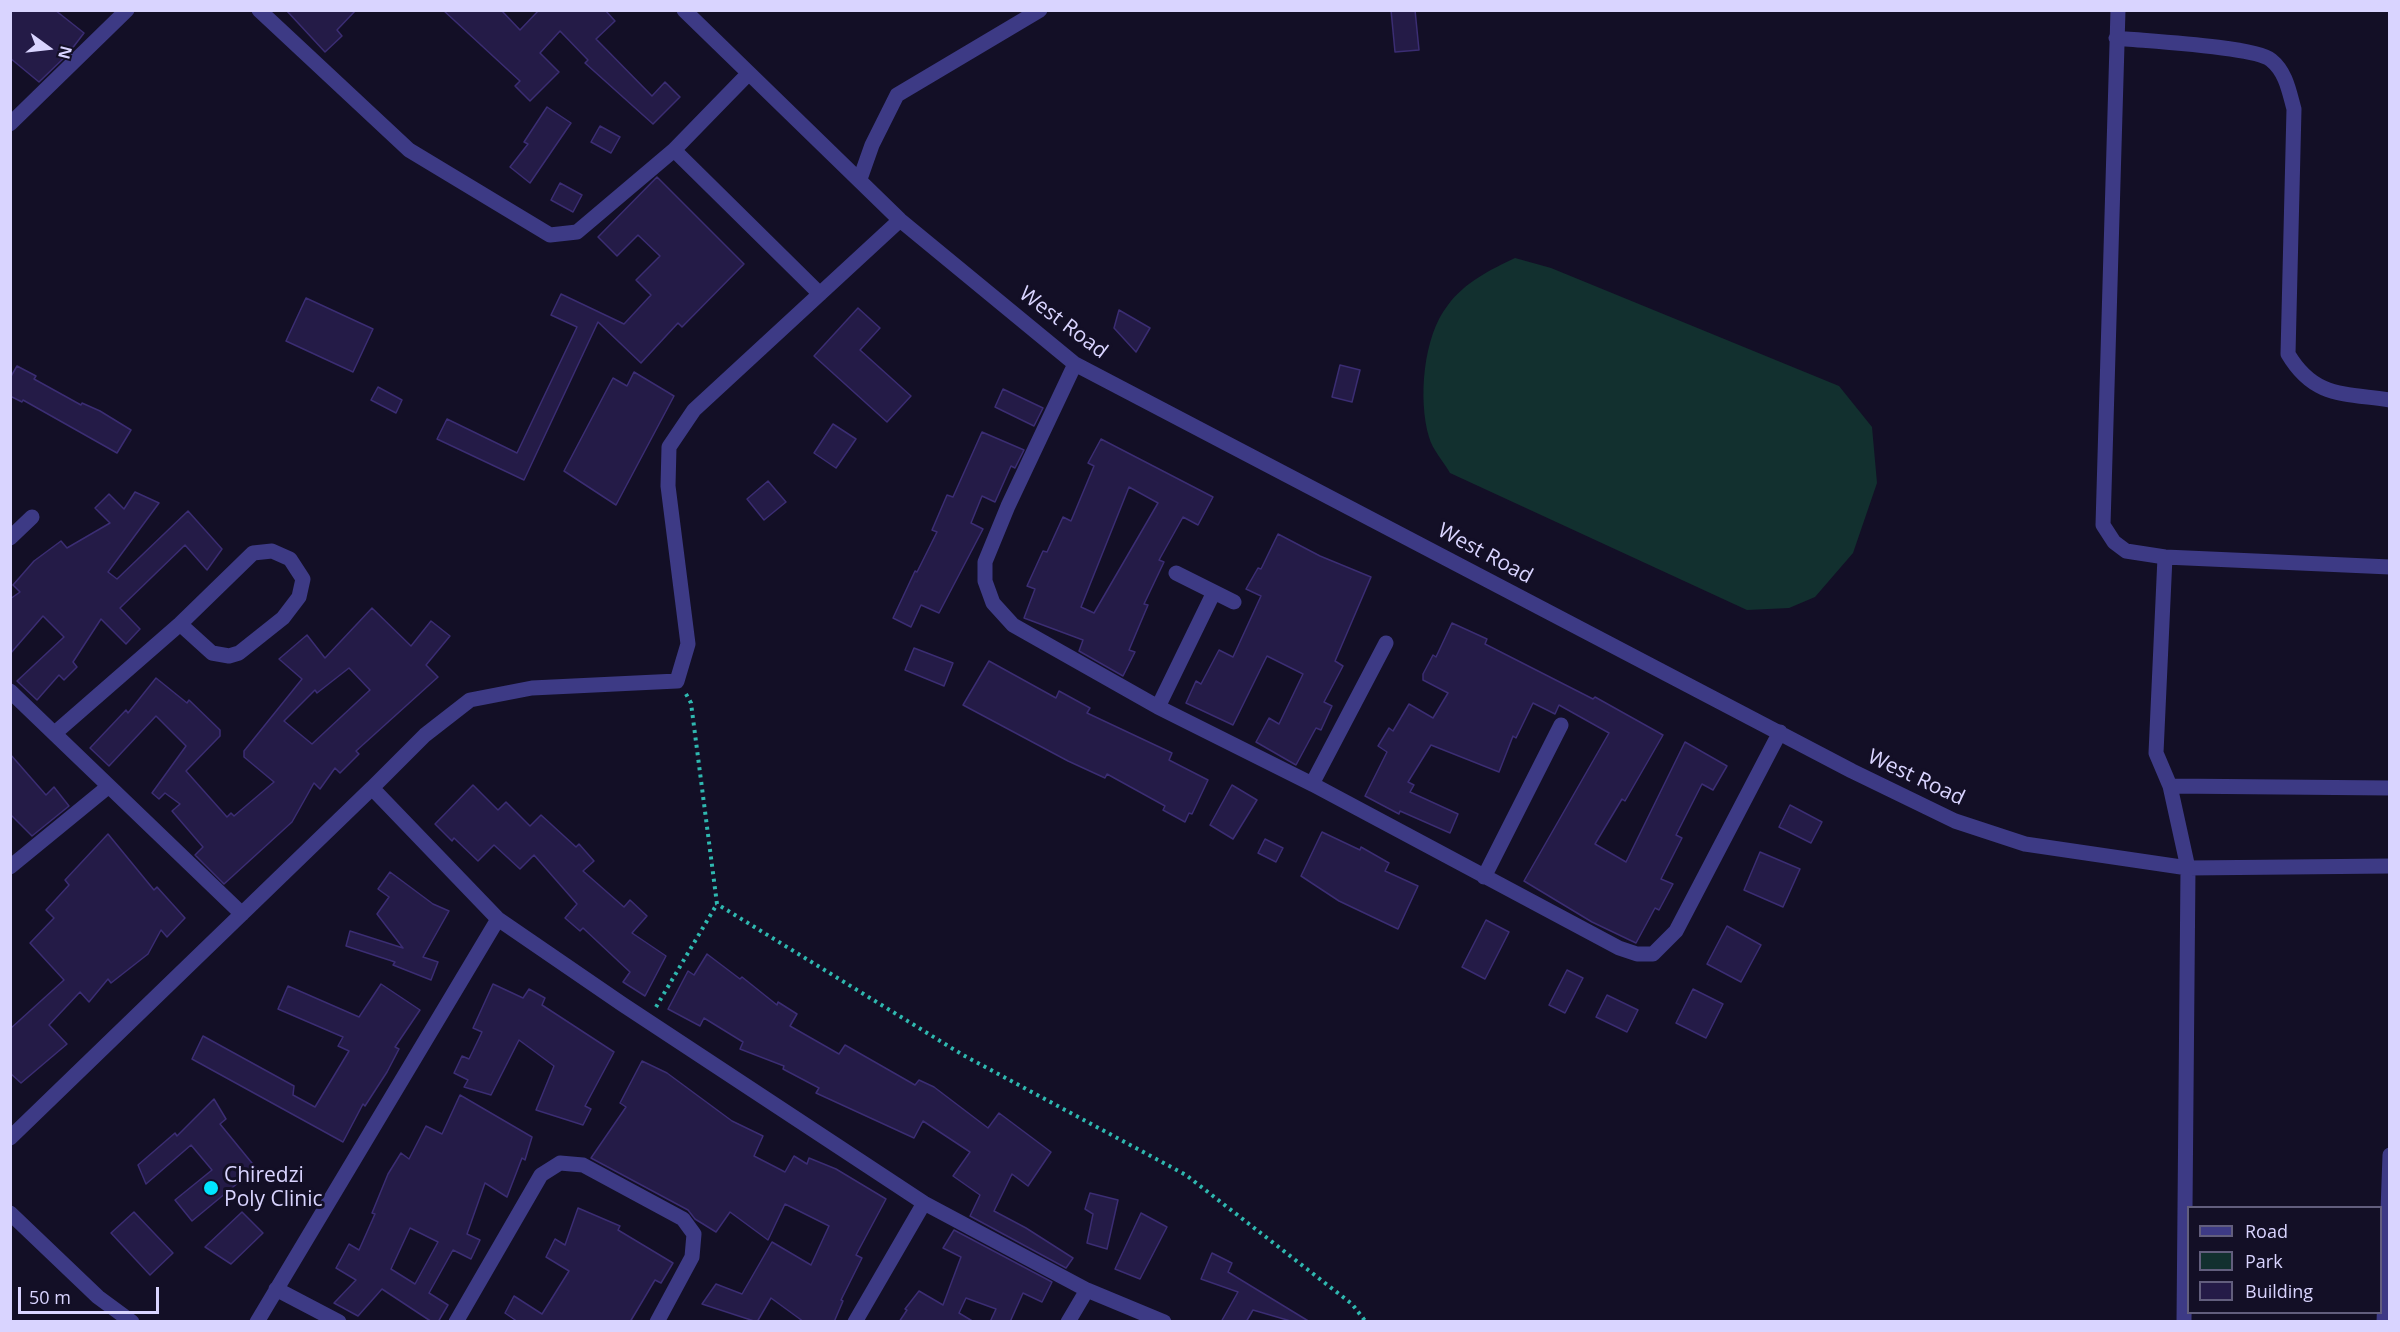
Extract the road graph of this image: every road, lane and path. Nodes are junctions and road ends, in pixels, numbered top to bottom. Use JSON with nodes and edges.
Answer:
{"nodes":[{"id":1,"x":127,"y":10,"type":"edge"},
{"id":2,"x":259,"y":10,"type":"edge"},
{"id":3,"x":684,"y":10,"type":"edge"},
{"id":4,"x":1040,"y":10,"type":"edge"},
{"id":5,"x":2118,"y":10,"type":"edge"},
{"id":6,"x":2116,"y":38,"type":"junction"},
{"id":7,"x":749,"y":73,"type":"junction"},
{"id":8,"x":10,"y":124,"type":"edge"},
{"id":9,"x":674,"y":150,"type":"junction"},
{"id":10,"x":860,"y":179,"type":"junction"},
{"id":11,"x":900,"y":220,"type":"junction"},
{"id":12,"x":820,"y":294,"type":"junction"},
{"id":13,"x":1075,"y":363,"type":"junction"},
{"id":14,"x":2390,"y":400,"type":"edge"},
{"id":15,"x":32,"y":517,"type":"dead end"},
{"id":16,"x":10,"y":538,"type":"edge"},
{"id":17,"x":2165,"y":556,"type":"junction"},
{"id":18,"x":2390,"y":567,"type":"edge"},
{"id":19,"x":1176,"y":573,"type":"dead end"},
{"id":20,"x":1214,"y":592,"type":"junction"},
{"id":21,"x":1234,"y":602,"type":"dead end"},
{"id":22,"x":180,"y":624,"type":"junction"},
{"id":23,"x":1386,"y":643,"type":"dead end"},
{"id":24,"x":677,"y":681,"type":"junction"},
{"id":25,"x":10,"y":691,"type":"edge"},
{"id":26,"x":1158,"y":707,"type":"junction"},
{"id":27,"x":1562,"y":725,"type":"dead end"},
{"id":28,"x":1780,"y":732,"type":"junction"},
{"id":29,"x":55,"y":733,"type":"junction"},
{"id":30,"x":1312,"y":784,"type":"junction"},
{"id":31,"x":109,"y":786,"type":"junction"},
{"id":32,"x":2170,"y":786,"type":"junction"},
{"id":33,"x":372,"y":788,"type":"junction"},
{"id":34,"x":2390,"y":788,"type":"edge"},
{"id":35,"x":2390,"y":866,"type":"edge"},
{"id":36,"x":10,"y":867,"type":"edge"},
{"id":37,"x":2188,"y":868,"type":"junction"},
{"id":38,"x":1484,"y":877,"type":"junction"},
{"id":39,"x":717,"y":904,"type":"junction"},
{"id":40,"x":242,"y":914,"type":"junction"},
{"id":41,"x":498,"y":920,"type":"junction"},
{"id":42,"x":649,"y":1019,"type":"junction"},
{"id":43,"x":10,"y":1138,"type":"edge"},
{"id":44,"x":2390,"y":1155,"type":"edge"},
{"id":45,"x":924,"y":1203,"type":"junction"},
{"id":46,"x":10,"y":1213,"type":"edge"},
{"id":47,"x":276,"y":1289,"type":"junction"},
{"id":48,"x":1087,"y":1290,"type":"junction"},
{"id":49,"x":132,"y":1322,"type":"edge"},
{"id":50,"x":257,"y":1322,"type":"edge"},
{"id":51,"x":339,"y":1322,"type":"edge"},
{"id":52,"x":456,"y":1322,"type":"edge"},
{"id":53,"x":657,"y":1322,"type":"edge"},
{"id":54,"x":855,"y":1322,"type":"edge"},
{"id":55,"x":1068,"y":1322,"type":"edge"},
{"id":56,"x":1164,"y":1322,"type":"edge"},
{"id":57,"x":1366,"y":1322,"type":"edge"},
{"id":58,"x":2184,"y":1322,"type":"edge"},
{"id":59,"x":2384,"y":1322,"type":"edge"}],
"edges":[{"from":1,"to":8,"type":"street"},
{"from":2,"to":9,"type":"street"},
{"from":3,"to":7,"type":"street","name":"West Road"},
{"from":4,"to":10,"type":"street"},
{"from":5,"to":6,"type":"street"},
{"from":6,"to":14,"type":"street"},
{"from":6,"to":17,"type":"street"},
{"from":7,"to":9,"type":"street"},
{"from":7,"to":10,"type":"street","name":"West Road"},
{"from":9,"to":12,"type":"street"},
{"from":10,"to":11,"type":"street","name":"West Road"},
{"from":11,"to":12,"type":"street"},
{"from":11,"to":13,"type":"street","name":"West Road"},
{"from":12,"to":24,"type":"street"},
{"from":13,"to":26,"type":"street"},
{"from":13,"to":28,"type":"street","name":"West Road"},
{"from":15,"to":16,"type":"street"},
{"from":17,"to":18,"type":"street"},
{"from":17,"to":32,"type":"street"},
{"from":19,"to":20,"type":"street"},
{"from":20,"to":21,"type":"street"},
{"from":20,"to":26,"type":"street"},
{"from":22,"to":22,"type":"street"},
{"from":22,"to":29,"type":"street"},
{"from":23,"to":30,"type":"street"},
{"from":24,"to":33,"type":"street"},
{"from":24,"to":39,"type":"path"},
{"from":25,"to":29,"type":"street"},
{"from":26,"to":30,"type":"street"},
{"from":27,"to":38,"type":"street"},
{"from":28,"to":37,"type":"street","name":"West Road"},
{"from":28,"to":38,"type":"street"},
{"from":29,"to":31,"type":"street"},
{"from":30,"to":38,"type":"street"},
{"from":31,"to":36,"type":"street"},
{"from":31,"to":40,"type":"street"},
{"from":32,"to":34,"type":"street"},
{"from":32,"to":37,"type":"street"},
{"from":33,"to":40,"type":"street"},
{"from":33,"to":41,"type":"street"},
{"from":35,"to":37,"type":"street","name":"West Road"},
{"from":37,"to":58,"type":"street"},
{"from":39,"to":42,"type":"path"},
{"from":39,"to":57,"type":"path"},
{"from":40,"to":43,"type":"street"},
{"from":41,"to":42,"type":"street"},
{"from":41,"to":47,"type":"street"},
{"from":42,"to":45,"type":"street"},
{"from":44,"to":59,"type":"street"},
{"from":45,"to":48,"type":"street"},
{"from":45,"to":54,"type":"street"},
{"from":46,"to":49,"type":"street"},
{"from":47,"to":50,"type":"street"},
{"from":47,"to":51,"type":"street"},
{"from":48,"to":55,"type":"street"},
{"from":48,"to":56,"type":"street"},
{"from":52,"to":53,"type":"street"}]}
